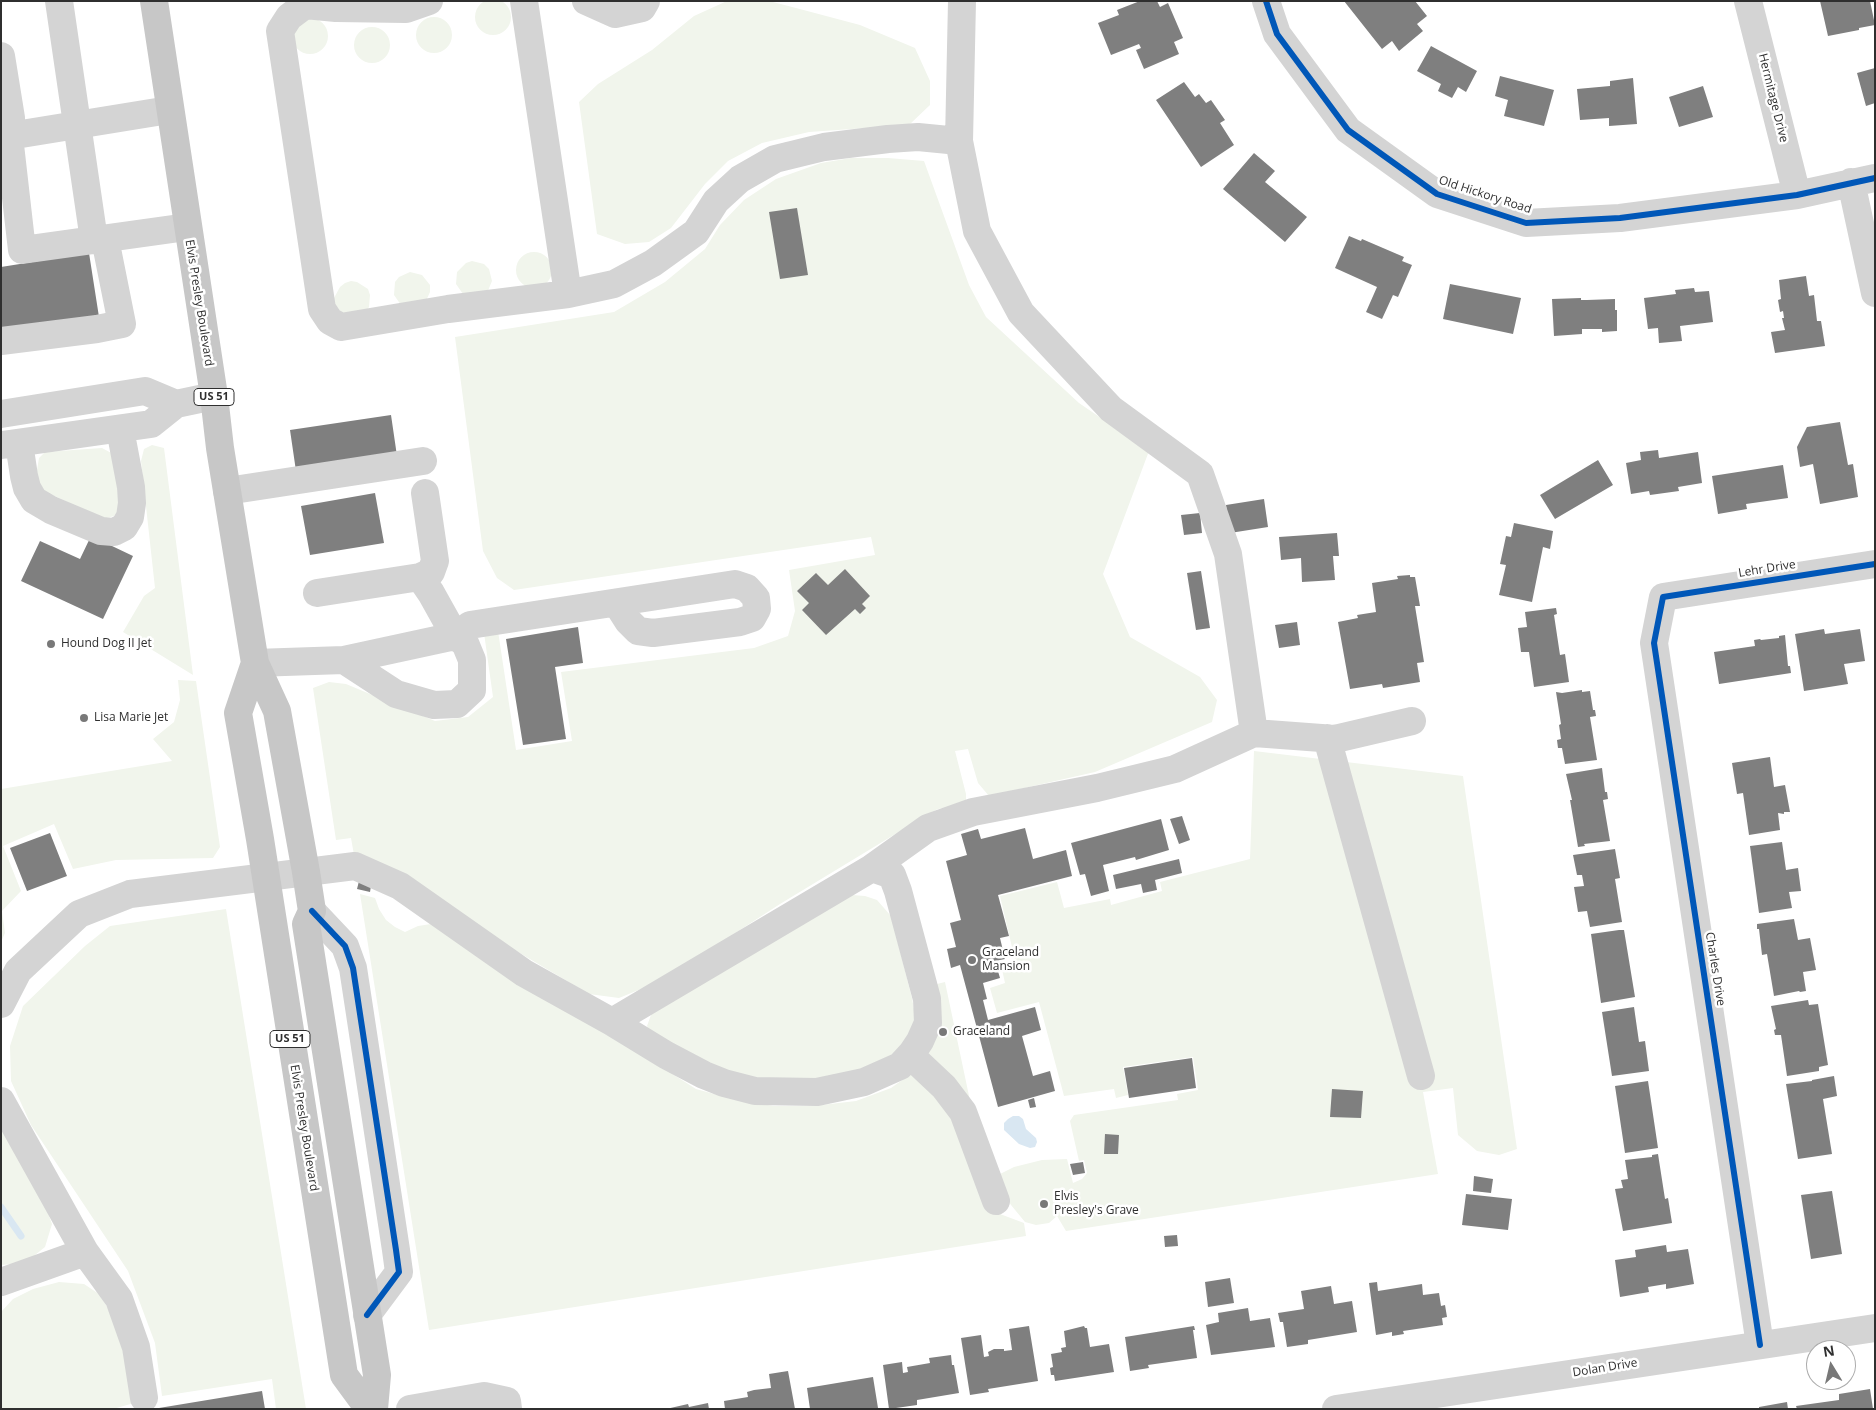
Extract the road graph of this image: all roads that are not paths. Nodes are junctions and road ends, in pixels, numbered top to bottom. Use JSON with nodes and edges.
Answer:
{"nodes":[{"id":1,"x":59,"y":1,"type":"edge"},
{"id":2,"x":154,"y":1,"type":"edge"},
{"id":3,"x":430,"y":1,"type":"edge"},
{"id":4,"x":524,"y":1,"type":"edge"},
{"id":5,"x":586,"y":1,"type":"edge"},
{"id":6,"x":646,"y":1,"type":"edge"},
{"id":7,"x":962,"y":1,"type":"edge"},
{"id":8,"x":1266,"y":1,"type":"edge"},
{"id":9,"x":1748,"y":1,"type":"edge"},
{"id":10,"x":1,"y":56,"type":"edge"},
{"id":11,"x":169,"y":110,"type":"junction"},
{"id":12,"x":78,"y":125,"type":"junction"},
{"id":13,"x":5,"y":136,"type":"edge"},
{"id":14,"x":959,"y":142,"type":"junction"},
{"id":15,"x":1863,"y":180,"type":"edge"},
{"id":16,"x":1797,"y":195,"type":"junction"},
{"id":17,"x":187,"y":227,"type":"junction"},
{"id":18,"x":99,"y":239,"type":"junction"},
{"id":19,"x":1875,"y":293,"type":"edge"},
{"id":20,"x":568,"y":294,"type":"junction"},
{"id":21,"x":1,"y":341,"type":"edge"},
{"id":22,"x":214,"y":396,"type":"junction"},
{"id":23,"x":176,"y":404,"type":"junction"},
{"id":24,"x":1,"y":414,"type":"edge"},
{"id":25,"x":120,"y":429,"type":"junction"},
{"id":26,"x":10,"y":444,"type":"edge"},
{"id":27,"x":423,"y":461,"type":"dead end"},
{"id":28,"x":227,"y":491,"type":"junction"},
{"id":29,"x":424,"y":493,"type":"dead end"},
{"id":30,"x":1875,"y":564,"type":"edge"},
{"id":31,"x":420,"y":577,"type":"junction"},
{"id":32,"x":317,"y":593,"type":"dead end"},
{"id":33,"x":1663,"y":597,"type":"joint"},
{"id":34,"x":619,"y":602,"type":"dead end"},
{"id":35,"x":455,"y":636,"type":"junction"},
{"id":36,"x":344,"y":660,"type":"junction"},
{"id":37,"x":255,"y":663,"type":"junction"},
{"id":38,"x":1412,"y":721,"type":"dead end"},
{"id":39,"x":1254,"y":733,"type":"junction"},
{"id":40,"x":1328,"y":738,"type":"junction"},
{"id":41,"x":872,"y":868,"type":"junction"},
{"id":42,"x":306,"y":872,"type":"junction"},
{"id":43,"x":265,"y":877,"type":"junction"},
{"id":44,"x":312,"y":911,"type":"junction"},
{"id":45,"x":1,"y":1004,"type":"edge"},
{"id":46,"x":612,"y":1022,"type":"junction"},
{"id":47,"x":910,"y":1055,"type":"junction"},
{"id":48,"x":1421,"y":1076,"type":"dead end"},
{"id":49,"x":1,"y":1101,"type":"edge"},
{"id":50,"x":996,"y":1201,"type":"dead end"},
{"id":51,"x":85,"y":1252,"type":"junction"},
{"id":52,"x":1,"y":1282,"type":"edge"},
{"id":53,"x":367,"y":1315,"type":"junction"},
{"id":54,"x":1875,"y":1328,"type":"edge"},
{"id":55,"x":1760,"y":1345,"type":"junction"},
{"id":56,"x":144,"y":1398,"type":"dead end"},
{"id":57,"x":421,"y":1408,"type":"edge"},
{"id":58,"x":368,"y":1409,"type":"edge"},
{"id":59,"x":374,"y":1409,"type":"edge"},
{"id":60,"x":508,"y":1409,"type":"edge"},
{"id":61,"x":1336,"y":1409,"type":"edge"}],
"edges":[{"from":1,"to":12,"type":"street"},
{"from":2,"to":11,"type":"main road","name":"Elvis Presley Boulevard","number":"US 51"},
{"from":3,"to":20,"type":"street"},
{"from":4,"to":20,"type":"street"},
{"from":5,"to":6,"type":"street"},
{"from":7,"to":14,"type":"street"},
{"from":8,"to":16,"type":"street","name":"Old Hickory Road"},
{"from":9,"to":16,"type":"street","name":"Hermitage Drive"},
{"from":10,"to":13,"type":"street"},
{"from":11,"to":12,"type":"street"},
{"from":11,"to":17,"type":"main road","name":"Elvis Presley Boulevard","number":"US 51"},
{"from":12,"to":13,"type":"street"},
{"from":12,"to":18,"type":"street"},
{"from":13,"to":18,"type":"street"},
{"from":14,"to":20,"type":"street"},
{"from":14,"to":39,"type":"street"},
{"from":15,"to":16,"type":"street","name":"Old Hickory Road"},
{"from":15,"to":19,"type":"street"},
{"from":17,"to":18,"type":"street"},
{"from":17,"to":22,"type":"main road","name":"Elvis Presley Boulevard","number":"US 51"},
{"from":18,"to":21,"type":"street"},
{"from":22,"to":23,"type":"street"},
{"from":22,"to":28,"type":"main road","name":"Elvis Presley Boulevard","number":"US 51"},
{"from":23,"to":24,"type":"street"},
{"from":23,"to":25,"type":"street"},
{"from":25,"to":26,"type":"street"},
{"from":25,"to":26,"type":"street"},
{"from":27,"to":28,"type":"street"},
{"from":28,"to":37,"type":"main road","name":"Elvis Presley Boulevard","number":"US 51"},
{"from":29,"to":31,"type":"street"},
{"from":30,"to":33,"type":"street","name":"Lehr Drive"},
{"from":31,"to":32,"type":"street"},
{"from":31,"to":35,"type":"street"},
{"from":33,"to":55,"type":"street","name":"Charles Drive"},
{"from":34,"to":35,"type":"street"},
{"from":35,"to":36,"type":"street"},
{"from":35,"to":36,"type":"street"},
{"from":36,"to":37,"type":"street"},
{"from":37,"to":42,"type":"main road","name":"Elvis Presley Boulevard","number":"US 51"},
{"from":37,"to":43,"type":"main road","name":"Elvis Presley Boulevard","number":"US 51"},
{"from":38,"to":40,"type":"street"},
{"from":39,"to":40,"type":"street"},
{"from":39,"to":41,"type":"street"},
{"from":40,"to":48,"type":"street"},
{"from":41,"to":46,"type":"street"},
{"from":41,"to":47,"type":"street"},
{"from":42,"to":43,"type":"street"},
{"from":42,"to":44,"type":"main road","name":"Elvis Presley Boulevard","number":"US 51"},
{"from":42,"to":46,"type":"street"},
{"from":43,"to":45,"type":"street"},
{"from":43,"to":58,"type":"main road","name":"Elvis Presley Boulevard","number":"US 51"},
{"from":44,"to":53,"type":"main road","name":"Elvis Presley Boulevard","number":"US 51"},
{"from":44,"to":53,"type":"street"},
{"from":46,"to":47,"type":"street"},
{"from":47,"to":50,"type":"street"},
{"from":49,"to":51,"type":"street"},
{"from":51,"to":52,"type":"street"},
{"from":51,"to":56,"type":"street"},
{"from":53,"to":59,"type":"main road","name":"Elvis Presley Boulevard","number":"US 51"},
{"from":54,"to":55,"type":"street","name":"Dolan Drive"},
{"from":55,"to":61,"type":"street","name":"Dolan Drive"},
{"from":57,"to":60,"type":"street"}]}
